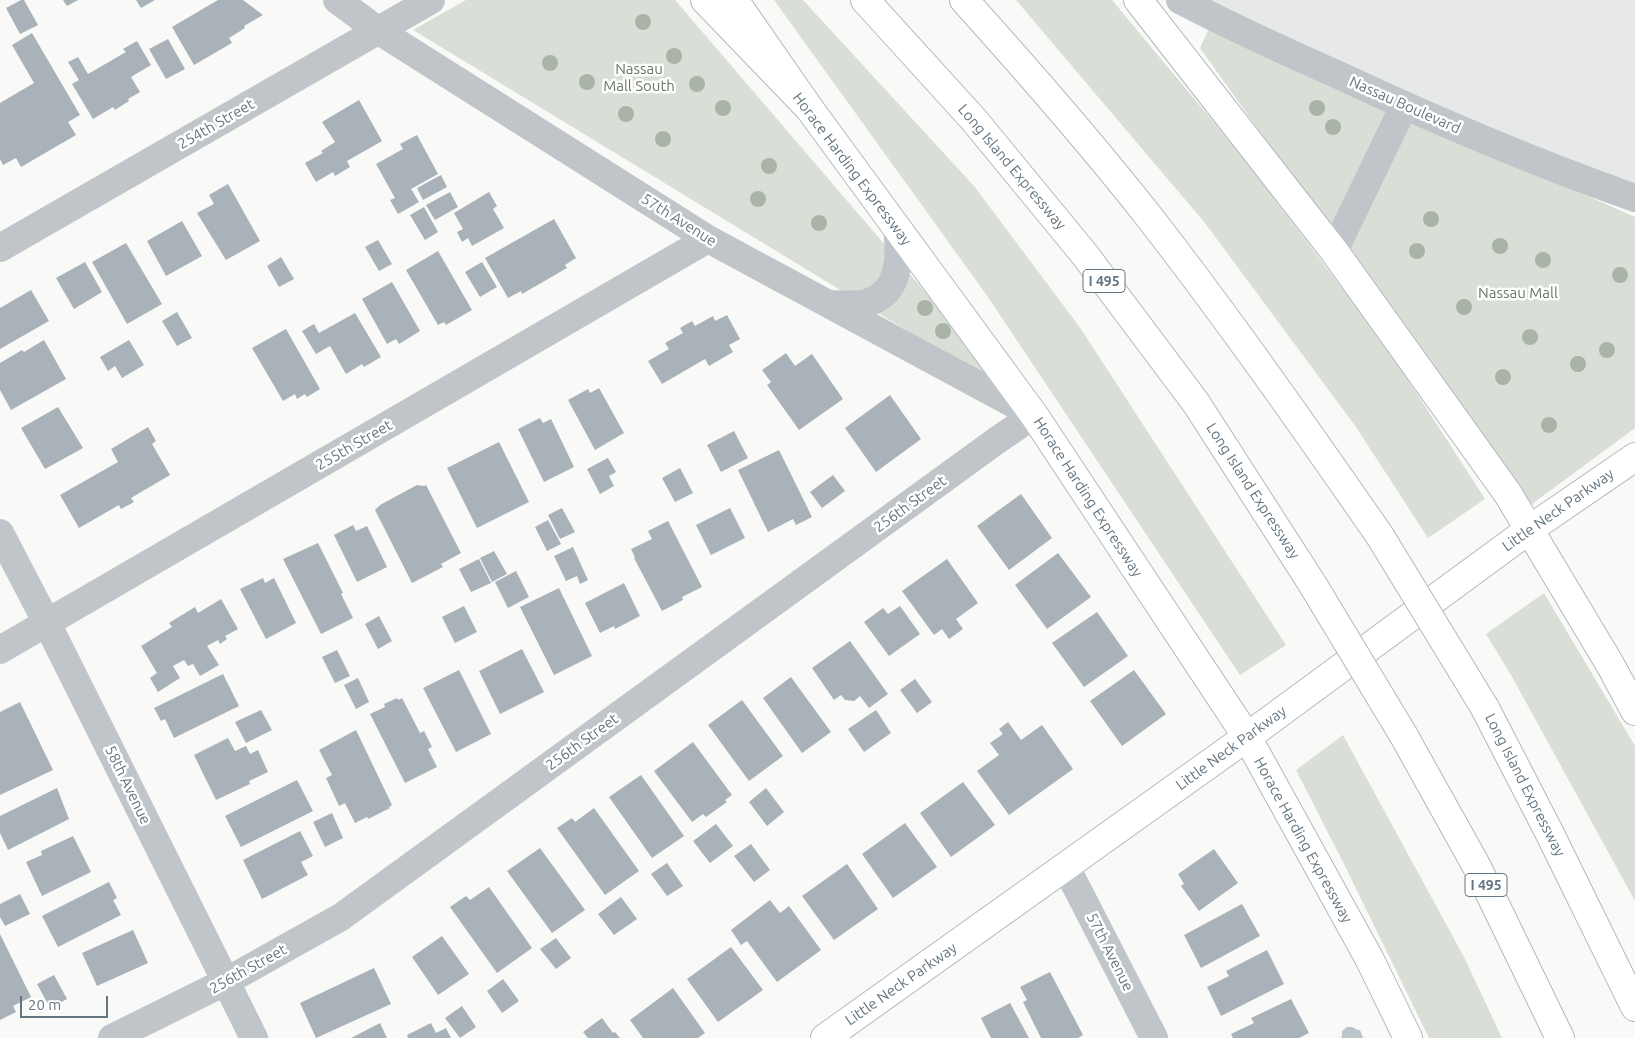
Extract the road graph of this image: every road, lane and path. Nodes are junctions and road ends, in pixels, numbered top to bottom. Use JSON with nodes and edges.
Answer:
{"nodes":[{"id":1,"x":337,"y":0,"type":"edge"},
{"id":2,"x":431,"y":0,"type":"edge"},
{"id":3,"x":705,"y":0,"type":"edge"},
{"id":4,"x":734,"y":0,"type":"edge"},
{"id":5,"x":865,"y":0,"type":"edge"},
{"id":6,"x":964,"y":0,"type":"edge"},
{"id":7,"x":1138,"y":0,"type":"edge"},
{"id":8,"x":1180,"y":0,"type":"edge"},
{"id":9,"x":379,"y":31,"type":"junction"},
{"id":10,"x":1404,"y":106,"type":"junction"},
{"id":11,"x":809,"y":108,"type":"junction"},
{"id":12,"x":1635,"y":198,"type":"edge"},
{"id":13,"x":897,"y":228,"type":"junction"},
{"id":14,"x":708,"y":239,"type":"junction"},
{"id":15,"x":0,"y":248,"type":"edge"},
{"id":16,"x":1334,"y":251,"type":"junction"},
{"id":17,"x":828,"y":304,"type":"junction"},
{"id":18,"x":1034,"y":416,"type":"junction"},
{"id":19,"x":1635,"y":457,"type":"edge"},
{"id":20,"x":1530,"y":529,"type":"junction"},
{"id":21,"x":0,"y":533,"type":"edge"},
{"id":22,"x":48,"y":622,"type":"junction"},
{"id":23,"x":0,"y":650,"type":"edge"},
{"id":24,"x":1635,"y":711,"type":"edge"},
{"id":25,"x":1246,"y":737,"type":"junction"},
{"id":26,"x":1066,"y":867,"type":"junction"},
{"id":27,"x":225,"y":982,"type":"junction"},
{"id":28,"x":1635,"y":1007,"type":"edge"},
{"id":29,"x":112,"y":1038,"type":"edge"},
{"id":30,"x":254,"y":1038,"type":"edge"},
{"id":31,"x":825,"y":1038,"type":"edge"},
{"id":32,"x":1154,"y":1038,"type":"edge"},
{"id":33,"x":1408,"y":1038,"type":"edge"},
{"id":34,"x":1560,"y":1038,"type":"edge"}],
"edges":[{"from":1,"to":9,"type":"street","name":"57th Avenue"},
{"from":2,"to":9,"type":"street","name":"254th Street"},
{"from":3,"to":11,"type":"main road","name":"Horace Harding Expressway"},
{"from":4,"to":11,"type":"main road"},
{"from":5,"to":34,"type":"main road","name":"Long Island Expressway","number":"I 495","bridge":true},
{"from":6,"to":28,"type":"main road","name":"Long Island Expressway","bridge":true},
{"from":7,"to":16,"type":"main road"},
{"from":8,"to":10,"type":"street","name":"Nassau Boulevard"},
{"from":9,"to":14,"type":"street","name":"57th Avenue"},
{"from":9,"to":15,"type":"street","name":"254th Street"},
{"from":10,"to":12,"type":"street","name":"Nassau Boulevard"},
{"from":10,"to":16,"type":"street"},
{"from":11,"to":13,"type":"main road","name":"Horace Harding Expressway"},
{"from":13,"to":17,"type":"street"},
{"from":13,"to":18,"type":"main road","name":"Horace Harding Expressway"},
{"from":14,"to":17,"type":"street","name":"57th Avenue"},
{"from":14,"to":22,"type":"street","name":"255th Street"},
{"from":16,"to":20,"type":"main road"},
{"from":17,"to":18,"type":"street","name":"57th Avenue"},
{"from":18,"to":25,"type":"main road","name":"Horace Harding Expressway"},
{"from":18,"to":27,"type":"street","name":"256th Street"},
{"from":19,"to":20,"type":"main road","name":"Little Neck Parkway"},
{"from":20,"to":24,"type":"main road"},
{"from":20,"to":25,"type":"main road","name":"Little Neck Parkway"},
{"from":21,"to":22,"type":"street","name":"58th Avenue"},
{"from":22,"to":23,"type":"street","name":"255th Street"},
{"from":22,"to":27,"type":"street","name":"58th Avenue"},
{"from":25,"to":26,"type":"main road","name":"Little Neck Parkway"},
{"from":25,"to":33,"type":"main road","name":"Horace Harding Expressway"},
{"from":26,"to":31,"type":"main road","name":"Little Neck Parkway"},
{"from":26,"to":32,"type":"street","name":"57th Avenue"},
{"from":27,"to":29,"type":"street","name":"256th Street"},
{"from":27,"to":30,"type":"street","name":"58th Avenue"}]}
